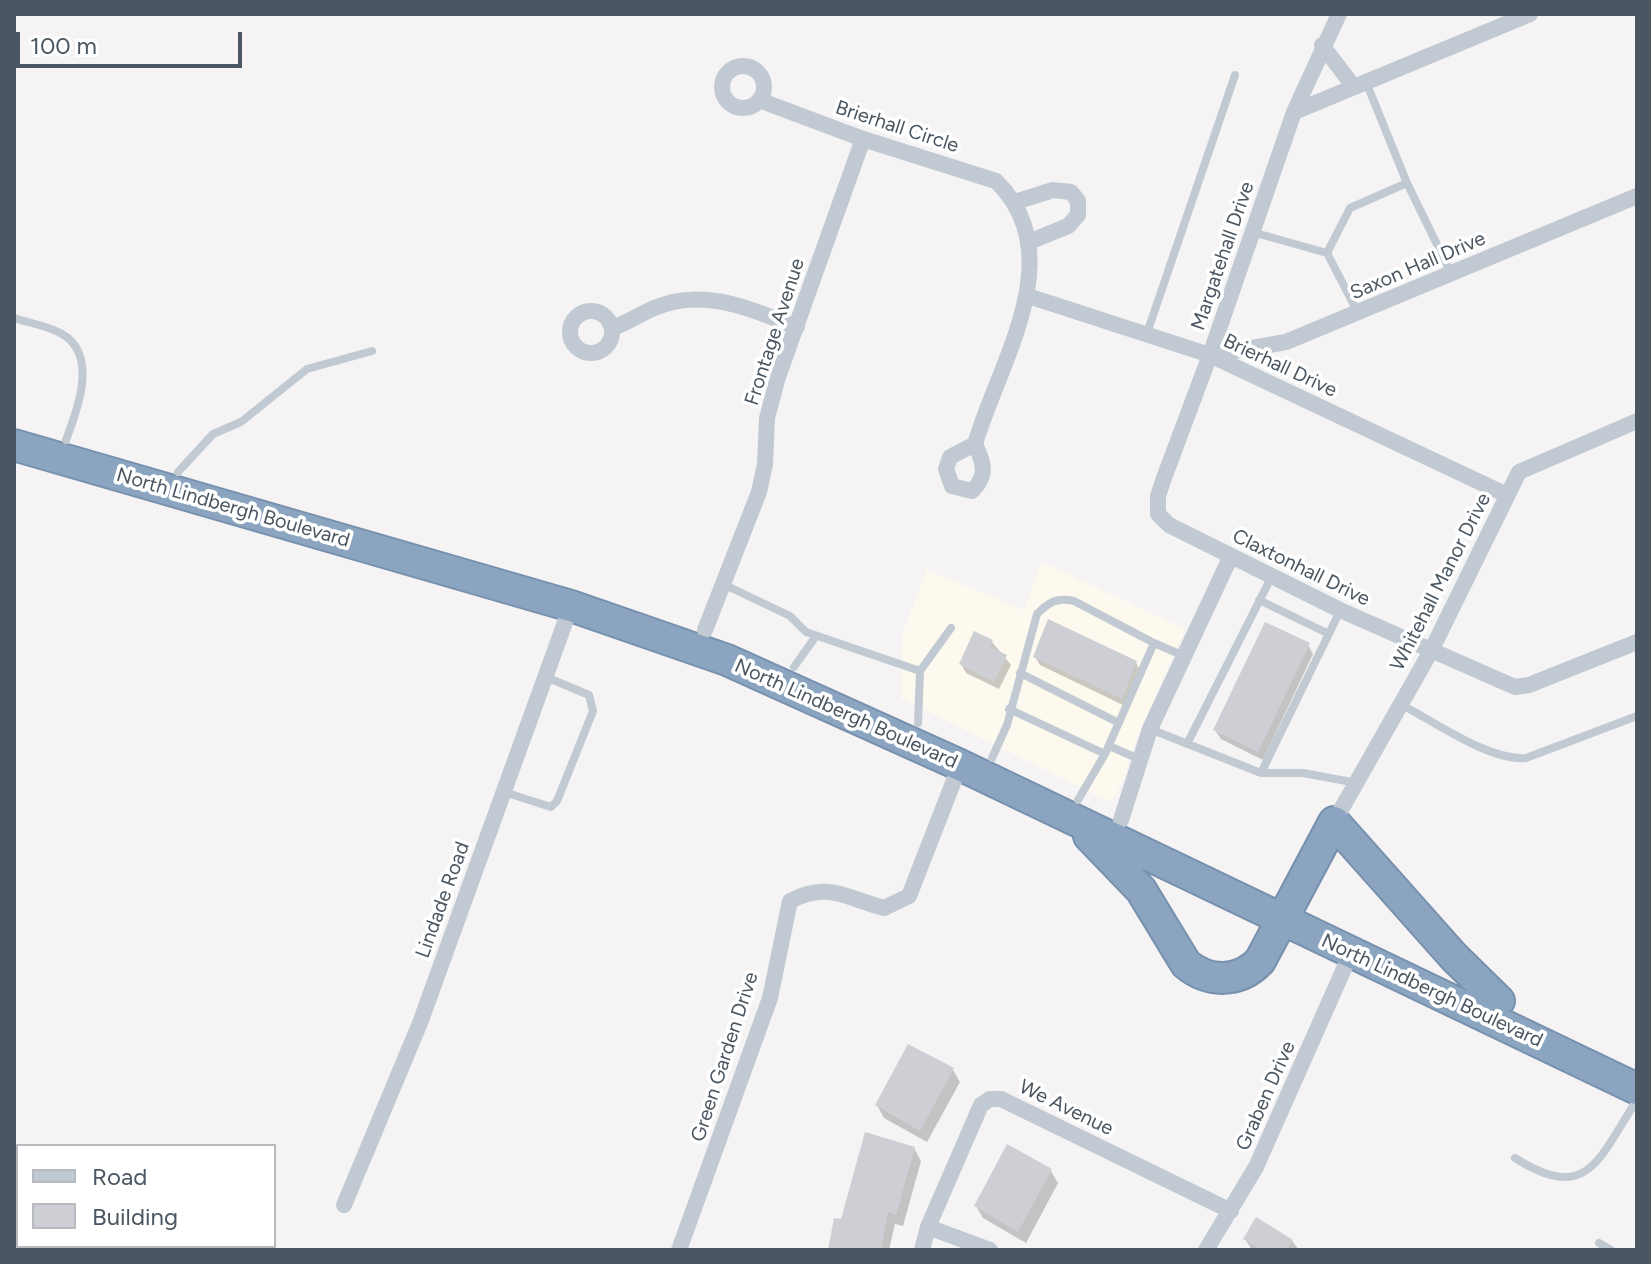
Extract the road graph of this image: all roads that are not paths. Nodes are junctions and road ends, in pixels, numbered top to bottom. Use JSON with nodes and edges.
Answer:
{"nodes":[{"id":1,"x":1339,"y":14,"type":"edge"},
{"id":2,"x":1530,"y":14,"type":"edge"},
{"id":3,"x":1322,"y":45,"type":"junction"},
{"id":4,"x":1235,"y":75,"type":"dead end"},
{"id":5,"x":1360,"y":84,"type":"junction"},
{"id":6,"x":759,"y":100,"type":"dead end"},
{"id":7,"x":1294,"y":112,"type":"junction"},
{"id":8,"x":863,"y":139,"type":"junction"},
{"id":9,"x":1407,"y":183,"type":"junction"},
{"id":10,"x":1637,"y":196,"type":"edge"},
{"id":11,"x":1015,"y":202,"type":"junction"},
{"id":12,"x":1252,"y":232,"type":"junction"},
{"id":13,"x":1029,"y":242,"type":"junction"},
{"id":14,"x":1327,"y":253,"type":"junction"},
{"id":15,"x":1451,"y":273,"type":"junction"},
{"id":16,"x":1028,"y":296,"type":"junction"},
{"id":17,"x":1358,"y":313,"type":"junction"},
{"id":18,"x":14,"y":318,"type":"edge"},
{"id":19,"x":797,"y":327,"type":"junction"},
{"id":20,"x":613,"y":328,"type":"dead end"},
{"id":21,"x":1145,"y":337,"type":"junction"},
{"id":22,"x":372,"y":351,"type":"dead end"},
{"id":23,"x":1210,"y":355,"type":"junction"},
{"id":24,"x":1637,"y":421,"type":"edge"},
{"id":25,"x":14,"y":425,"type":"edge"},
{"id":26,"x":66,"y":440,"type":"junction"},
{"id":27,"x":975,"y":444,"type":"dead end"},
{"id":28,"x":14,"y":445,"type":"edge"},
{"id":29,"x":178,"y":472,"type":"junction"},
{"id":30,"x":1507,"y":495,"type":"junction"},
{"id":31,"x":1158,"y":514,"type":"joint"},
{"id":32,"x":1231,"y":556,"type":"junction"},
{"id":33,"x":1272,"y":575,"type":"junction"},
{"id":34,"x":723,"y":584,"type":"junction"},
{"id":35,"x":1259,"y":600,"type":"junction"},
{"id":36,"x":571,"y":606,"type":"junction"},
{"id":37,"x":1340,"y":610,"type":"junction"},
{"id":38,"x":951,"y":628,"type":"dead end"},
{"id":39,"x":705,"y":630,"type":"junction"},
{"id":40,"x":1329,"y":634,"type":"junction"},
{"id":41,"x":816,"y":636,"type":"junction"},
{"id":42,"x":1637,"y":642,"type":"edge"},
{"id":43,"x":1154,"y":643,"type":"junction"},
{"id":44,"x":1431,"y":651,"type":"junction"},
{"id":45,"x":1184,"y":656,"type":"junction"},
{"id":46,"x":794,"y":667,"type":"junction"},
{"id":47,"x":920,"y":671,"type":"junction"},
{"id":48,"x":1020,"y":673,"type":"junction"},
{"id":49,"x":545,"y":676,"type":"junction"},
{"id":50,"x":1402,"y":705,"type":"junction"},
{"id":51,"x":1009,"y":709,"type":"junction"},
{"id":52,"x":1637,"y":716,"type":"edge"},
{"id":53,"x":918,"y":723,"type":"junction"},
{"id":54,"x":1119,"y":723,"type":"junction"},
{"id":55,"x":1150,"y":729,"type":"junction"},
{"id":56,"x":1187,"y":744,"type":"junction"},
{"id":57,"x":1107,"y":750,"type":"junction"},
{"id":58,"x":992,"y":758,"type":"junction"},
{"id":59,"x":1139,"y":759,"type":"junction"},
{"id":60,"x":960,"y":765,"type":"junction"},
{"id":61,"x":1261,"y":773,"type":"junction"},
{"id":62,"x":1357,"y":783,"type":"junction"},
{"id":63,"x":504,"y":792,"type":"junction"},
{"id":64,"x":1074,"y":809,"type":"junction"},
{"id":65,"x":1121,"y":820,"type":"junction"},
{"id":66,"x":1334,"y":822,"type":"junction"},
{"id":67,"x":1287,"y":911,"type":"junction"},
{"id":68,"x":1351,"y":953,"type":"junction"},
{"id":69,"x":1499,"y":1001,"type":"junction"},
{"id":70,"x":1637,"y":1067,"type":"edge"},
{"id":71,"x":1637,"y":1089,"type":"edge"},
{"id":72,"x":1637,"y":1100,"type":"edge"},
{"id":73,"x":1515,"y":1158,"type":"dead end"},
{"id":74,"x":344,"y":1205,"type":"dead end"},
{"id":75,"x":1231,"y":1211,"type":"junction"},
{"id":76,"x":928,"y":1227,"type":"junction"},
{"id":77,"x":1599,"y":1243,"type":"dead end"},
{"id":78,"x":679,"y":1250,"type":"edge"},
{"id":79,"x":922,"y":1250,"type":"edge"},
{"id":80,"x":990,"y":1250,"type":"edge"},
{"id":81,"x":1206,"y":1250,"type":"edge"},
{"id":82,"x":1611,"y":1250,"type":"edge"}],
"edges":[{"from":1,"to":3,"type":"street","name":"Margatehall Drive"},
{"from":2,"to":5,"type":"street"},
{"from":3,"to":5,"type":"street"},
{"from":3,"to":7,"type":"street","name":"Margatehall Drive"},
{"from":4,"to":21,"type":"lane"},
{"from":5,"to":7,"type":"street"},
{"from":5,"to":9,"type":"lane"},
{"from":6,"to":8,"type":"street","name":"Brierhall Circle"},
{"from":7,"to":12,"type":"street","name":"Margatehall Drive"},
{"from":8,"to":11,"type":"street","name":"Brierhall Circle"},
{"from":8,"to":19,"type":"street","name":"Frontage Avenue"},
{"from":9,"to":14,"type":"lane"},
{"from":9,"to":15,"type":"lane"},
{"from":10,"to":15,"type":"street","name":"Saxon Hall Drive"},
{"from":11,"to":13,"type":"street"},
{"from":11,"to":13,"type":"street"},
{"from":12,"to":14,"type":"lane"},
{"from":12,"to":23,"type":"street","name":"Margatehall Drive"},
{"from":13,"to":16,"type":"street"},
{"from":14,"to":17,"type":"lane"},
{"from":15,"to":17,"type":"street","name":"Saxon Hall Drive"},
{"from":16,"to":21,"type":"street","name":"Brierhall Drive"},
{"from":16,"to":27,"type":"street"},
{"from":17,"to":23,"type":"street","name":"Saxon Hall Drive"},
{"from":18,"to":26,"type":"lane"},
{"from":19,"to":20,"type":"street"},
{"from":19,"to":34,"type":"street","name":"Frontage Avenue"},
{"from":21,"to":23,"type":"street","name":"Brierhall Drive"},
{"from":22,"to":29,"type":"lane"},
{"from":23,"to":30,"type":"street","name":"Brierhall Drive"},
{"from":23,"to":31,"type":"street","name":"Margatehall Drive"},
{"from":24,"to":30,"type":"street","name":"Whitehall Manor Drive"},
{"from":25,"to":26,"type":"highway","name":"North Lindbergh Boulevard"},
{"from":26,"to":29,"type":"highway","name":"North Lindbergh Boulevard"},
{"from":28,"to":36,"type":"highway","name":"North Lindbergh Boulevard"},
{"from":29,"to":39,"type":"highway","name":"North Lindbergh Boulevard"},
{"from":30,"to":44,"type":"street","name":"Whitehall Manor Drive"},
{"from":31,"to":32,"type":"street","name":"Claxtonhall Drive"},
{"from":32,"to":33,"type":"street","name":"Claxtonhall Drive"},
{"from":32,"to":45,"type":"street"},
{"from":33,"to":35,"type":"lane"},
{"from":33,"to":37,"type":"street","name":"Claxtonhall Drive"},
{"from":34,"to":39,"type":"street","name":"Frontage Avenue"},
{"from":34,"to":41,"type":"lane"},
{"from":35,"to":40,"type":"lane"},
{"from":35,"to":56,"type":"lane"},
{"from":36,"to":49,"type":"street","name":"Lindade Road"},
{"from":36,"to":60,"type":"highway","name":"North Lindbergh Boulevard"},
{"from":37,"to":40,"type":"lane"},
{"from":37,"to":44,"type":"street","name":"Claxtonhall Drive"},
{"from":38,"to":47,"type":"lane"},
{"from":39,"to":46,"type":"highway","name":"North Lindbergh Boulevard"},
{"from":40,"to":61,"type":"lane"},
{"from":41,"to":46,"type":"lane"},
{"from":41,"to":47,"type":"lane"},
{"from":42,"to":44,"type":"street","name":"Claxtonhall Drive"},
{"from":43,"to":45,"type":"lane"},
{"from":43,"to":48,"type":"lane"},
{"from":43,"to":54,"type":"lane"},
{"from":44,"to":50,"type":"street","name":"Whitehall Manor Drive"},
{"from":45,"to":55,"type":"street"},
{"from":46,"to":53,"type":"highway","name":"North Lindbergh Boulevard"},
{"from":47,"to":53,"type":"lane"},
{"from":48,"to":51,"type":"lane"},
{"from":48,"to":54,"type":"lane"},
{"from":49,"to":63,"type":"street","name":"Lindade Road"},
{"from":49,"to":63,"type":"lane"},
{"from":50,"to":52,"type":"lane"},
{"from":50,"to":62,"type":"street","name":"Whitehall Manor Drive"},
{"from":51,"to":57,"type":"lane"},
{"from":51,"to":58,"type":"lane"},
{"from":53,"to":58,"type":"highway","name":"North Lindbergh Boulevard"},
{"from":54,"to":57,"type":"lane"},
{"from":55,"to":56,"type":"lane"},
{"from":55,"to":59,"type":"street"},
{"from":56,"to":61,"type":"lane"},
{"from":57,"to":59,"type":"lane"},
{"from":57,"to":64,"type":"lane"},
{"from":58,"to":64,"type":"highway","name":"North Lindbergh Boulevard"},
{"from":59,"to":65,"type":"street"},
{"from":60,"to":64,"type":"highway","name":"North Lindbergh Boulevard"},
{"from":60,"to":78,"type":"street","name":"Green Garden Drive"},
{"from":61,"to":62,"type":"lane"},
{"from":62,"to":66,"type":"street","name":"Whitehall Manor Drive"},
{"from":63,"to":74,"type":"street","name":"Lindade Road"},
{"from":64,"to":65,"type":"highway","name":"North Lindbergh Boulevard"},
{"from":64,"to":67,"type":"highway","name":"North Lindbergh Boulevard"},
{"from":64,"to":67,"type":"highway"},
{"from":65,"to":67,"type":"highway","name":"North Lindbergh Boulevard"},
{"from":66,"to":67,"type":"highway"},
{"from":66,"to":69,"type":"highway"},
{"from":67,"to":68,"type":"highway","name":"North Lindbergh Boulevard"},
{"from":67,"to":69,"type":"highway","name":"North Lindbergh Boulevard"},
{"from":68,"to":71,"type":"highway","name":"North Lindbergh Boulevard"},
{"from":68,"to":75,"type":"street","name":"Graben Drive"},
{"from":69,"to":70,"type":"highway","name":"North Lindbergh Boulevard"},
{"from":72,"to":73,"type":"lane"},
{"from":75,"to":76,"type":"street","name":"We Avenue"},
{"from":75,"to":81,"type":"street","name":"Graben Drive"},
{"from":76,"to":79,"type":"street","name":"We Avenue"},
{"from":76,"to":80,"type":"street"},
{"from":77,"to":82,"type":"lane"}]}
